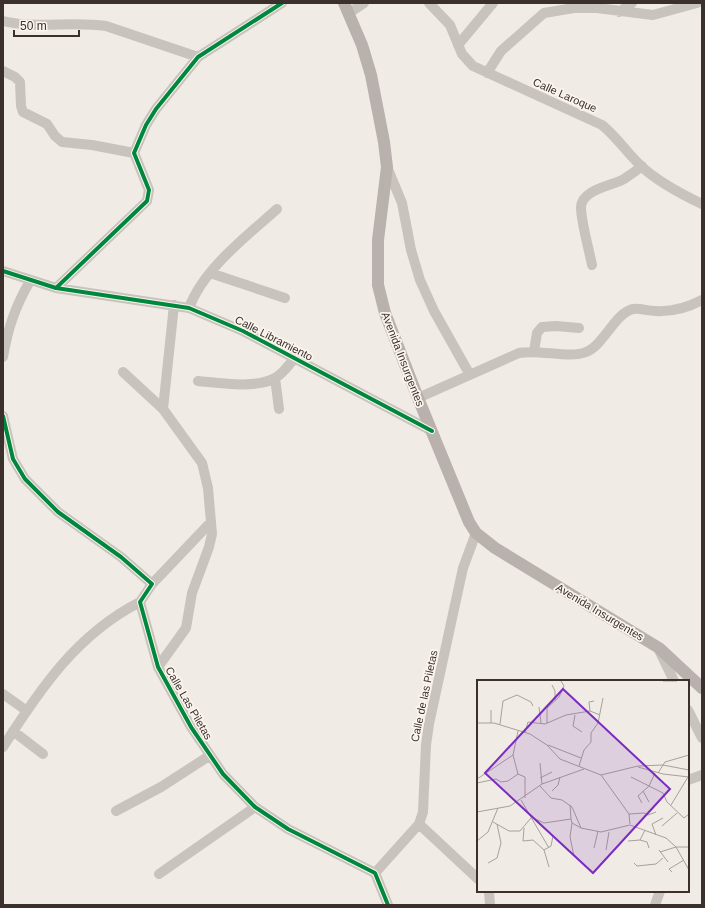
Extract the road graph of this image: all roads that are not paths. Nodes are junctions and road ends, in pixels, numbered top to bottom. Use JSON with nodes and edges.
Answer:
{"nodes":[{"id":1,"x":282,"y":3,"type":"edge"},
{"id":2,"x":364,"y":3,"type":"edge"},
{"id":3,"x":429,"y":3,"type":"edge"},
{"id":4,"x":493,"y":3,"type":"edge"},
{"id":5,"x":632,"y":3,"type":"edge"},
{"id":6,"x":697,"y":3,"type":"edge"},
{"id":7,"x":347,"y":8,"type":"edge"},
{"id":8,"x":619,"y":12,"type":"junction"},
{"id":9,"x":3,"y":21,"type":"edge"},
{"id":10,"x":458,"y":44,"type":"junction"},
{"id":11,"x":198,"y":57,"type":"junction"},
{"id":12,"x":3,"y":71,"type":"edge"},
{"id":13,"x":487,"y":74,"type":"junction"},
{"id":14,"x":134,"y":153,"type":"junction"},
{"id":15,"x":642,"y":166,"type":"junction"},
{"id":16,"x":387,"y":167,"type":"junction"},
{"id":17,"x":702,"y":204,"type":"edge"},
{"id":18,"x":277,"y":209,"type":"dead end"},
{"id":19,"x":592,"y":265,"type":"dead end"},
{"id":20,"x":3,"y":271,"type":"edge"},
{"id":21,"x":210,"y":273,"type":"junction"},
{"id":22,"x":30,"y":281,"type":"junction"},
{"id":23,"x":56,"y":288,"type":"junction"},
{"id":24,"x":285,"y":298,"type":"dead end"},
{"id":25,"x":702,"y":300,"type":"edge"},
{"id":26,"x":174,"y":304,"type":"junction"},
{"id":27,"x":189,"y":308,"type":"junction"},
{"id":28,"x":579,"y":328,"type":"dead end"},
{"id":29,"x":534,"y":351,"type":"junction"},
{"id":30,"x":3,"y":357,"type":"edge"},
{"id":31,"x":295,"y":358,"type":"junction"},
{"id":32,"x":123,"y":372,"type":"dead end"},
{"id":33,"x":470,"y":375,"type":"junction"},
{"id":34,"x":275,"y":378,"type":"junction"},
{"id":35,"x":198,"y":381,"type":"dead end"},
{"id":36,"x":418,"y":398,"type":"junction"},
{"id":37,"x":163,"y":409,"type":"junction"},
{"id":38,"x":279,"y":409,"type":"dead end"},
{"id":39,"x":3,"y":416,"type":"edge"},
{"id":40,"x":432,"y":431,"type":"junction"},
{"id":41,"x":211,"y":522,"type":"junction"},
{"id":42,"x":476,"y":533,"type":"junction"},
{"id":43,"x":152,"y":584,"type":"junction"},
{"id":44,"x":140,"y":602,"type":"junction"},
{"id":45,"x":659,"y":648,"type":"junction"},
{"id":46,"x":158,"y":667,"type":"junction"},
{"id":47,"x":674,"y":680,"type":"edge"},
{"id":48,"x":702,"y":688,"type":"edge"},
{"id":49,"x":3,"y":694,"type":"edge"},
{"id":50,"x":27,"y":711,"type":"junction"},
{"id":51,"x":689,"y":712,"type":"edge"},
{"id":52,"x":13,"y":731,"type":"junction"},
{"id":53,"x":702,"y":738,"type":"edge"},
{"id":54,"x":3,"y":747,"type":"edge"},
{"id":55,"x":43,"y":754,"type":"dead end"},
{"id":56,"x":209,"y":756,"type":"junction"},
{"id":57,"x":702,"y":775,"type":"edge"},
{"id":58,"x":689,"y":780,"type":"edge"},
{"id":59,"x":255,"y":807,"type":"junction"},
{"id":60,"x":116,"y":811,"type":"dead end"},
{"id":61,"x":419,"y":824,"type":"junction"},
{"id":62,"x":375,"y":873,"type":"junction"},
{"id":63,"x":159,"y":874,"type":"dead end"},
{"id":64,"x":477,"y":878,"type":"edge"},
{"id":65,"x":489,"y":892,"type":"edge"},
{"id":66,"x":660,"y":892,"type":"edge"},
{"id":67,"x":388,"y":905,"type":"edge"},
{"id":68,"x":490,"y":905,"type":"edge"},
{"id":69,"x":655,"y":905,"type":"edge"}],
"edges":[{"from":1,"to":11,"type":"street"},
{"from":2,"to":7,"type":"street"},
{"from":3,"to":10,"type":"street","name":"Calle Laroque"},
{"from":4,"to":10,"type":"street"},
{"from":5,"to":8,"type":"street"},
{"from":6,"to":8,"type":"street"},
{"from":7,"to":16,"type":"main road","name":"Avenida Insurgentes"},
{"from":8,"to":13,"type":"street"},
{"from":9,"to":11,"type":"street"},
{"from":10,"to":13,"type":"street","name":"Calle Laroque"},
{"from":11,"to":14,"type":"street"},
{"from":12,"to":14,"type":"street"},
{"from":13,"to":15,"type":"street","name":"Calle Laroque"},
{"from":14,"to":23,"type":"street"},
{"from":15,"to":17,"type":"street","name":"Calle Laroque"},
{"from":15,"to":19,"type":"street"},
{"from":16,"to":33,"type":"street"},
{"from":16,"to":36,"type":"main road","name":"Avenida Insurgentes"},
{"from":18,"to":21,"type":"street"},
{"from":20,"to":22,"type":"street","name":"Calle Libramiento"},
{"from":21,"to":24,"type":"street"},
{"from":21,"to":27,"type":"street"},
{"from":22,"to":23,"type":"street","name":"Calle Libramiento"},
{"from":22,"to":30,"type":"street"},
{"from":23,"to":26,"type":"street","name":"Calle Libramiento"},
{"from":25,"to":29,"type":"street"},
{"from":26,"to":27,"type":"street","name":"Calle Libramiento"},
{"from":26,"to":37,"type":"street"},
{"from":27,"to":31,"type":"street","name":"Calle Libramiento"},
{"from":28,"to":29,"type":"street"},
{"from":29,"to":33,"type":"street"},
{"from":31,"to":34,"type":"street"},
{"from":31,"to":40,"type":"street","name":"Calle Libramiento"},
{"from":32,"to":37,"type":"street"},
{"from":33,"to":36,"type":"street"},
{"from":34,"to":35,"type":"street"},
{"from":34,"to":38,"type":"street"},
{"from":36,"to":40,"type":"main road","name":"Avenida Insurgentes"},
{"from":37,"to":41,"type":"street"},
{"from":39,"to":43,"type":"street"},
{"from":40,"to":42,"type":"main road","name":"Avenida Insurgentes"},
{"from":41,"to":43,"type":"street"},
{"from":41,"to":46,"type":"street"},
{"from":42,"to":45,"type":"main road","name":"Avenida Insurgentes"},
{"from":42,"to":61,"type":"street","name":"Calle de las Piletas"},
{"from":43,"to":44,"type":"street"},
{"from":44,"to":46,"type":"street","name":"Calle Las Piletas"},
{"from":44,"to":50,"type":"street"},
{"from":45,"to":47,"type":"street"},
{"from":45,"to":48,"type":"main road","name":"Avenida Insurgentes"},
{"from":46,"to":56,"type":"street","name":"Calle Las Piletas"},
{"from":49,"to":50,"type":"street"},
{"from":50,"to":52,"type":"street"},
{"from":51,"to":53,"type":"street"},
{"from":52,"to":54,"type":"street"},
{"from":52,"to":55,"type":"street"},
{"from":56,"to":59,"type":"street","name":"Calle Las Piletas"},
{"from":56,"to":60,"type":"street"},
{"from":57,"to":58,"type":"street"},
{"from":59,"to":62,"type":"street","name":"Calle Las Piletas"},
{"from":59,"to":63,"type":"street"},
{"from":61,"to":62,"type":"street","name":"Calle de las Piletas"},
{"from":61,"to":64,"type":"street"},
{"from":62,"to":67,"type":"street"},
{"from":65,"to":68,"type":"street"},
{"from":66,"to":69,"type":"street"}]}
